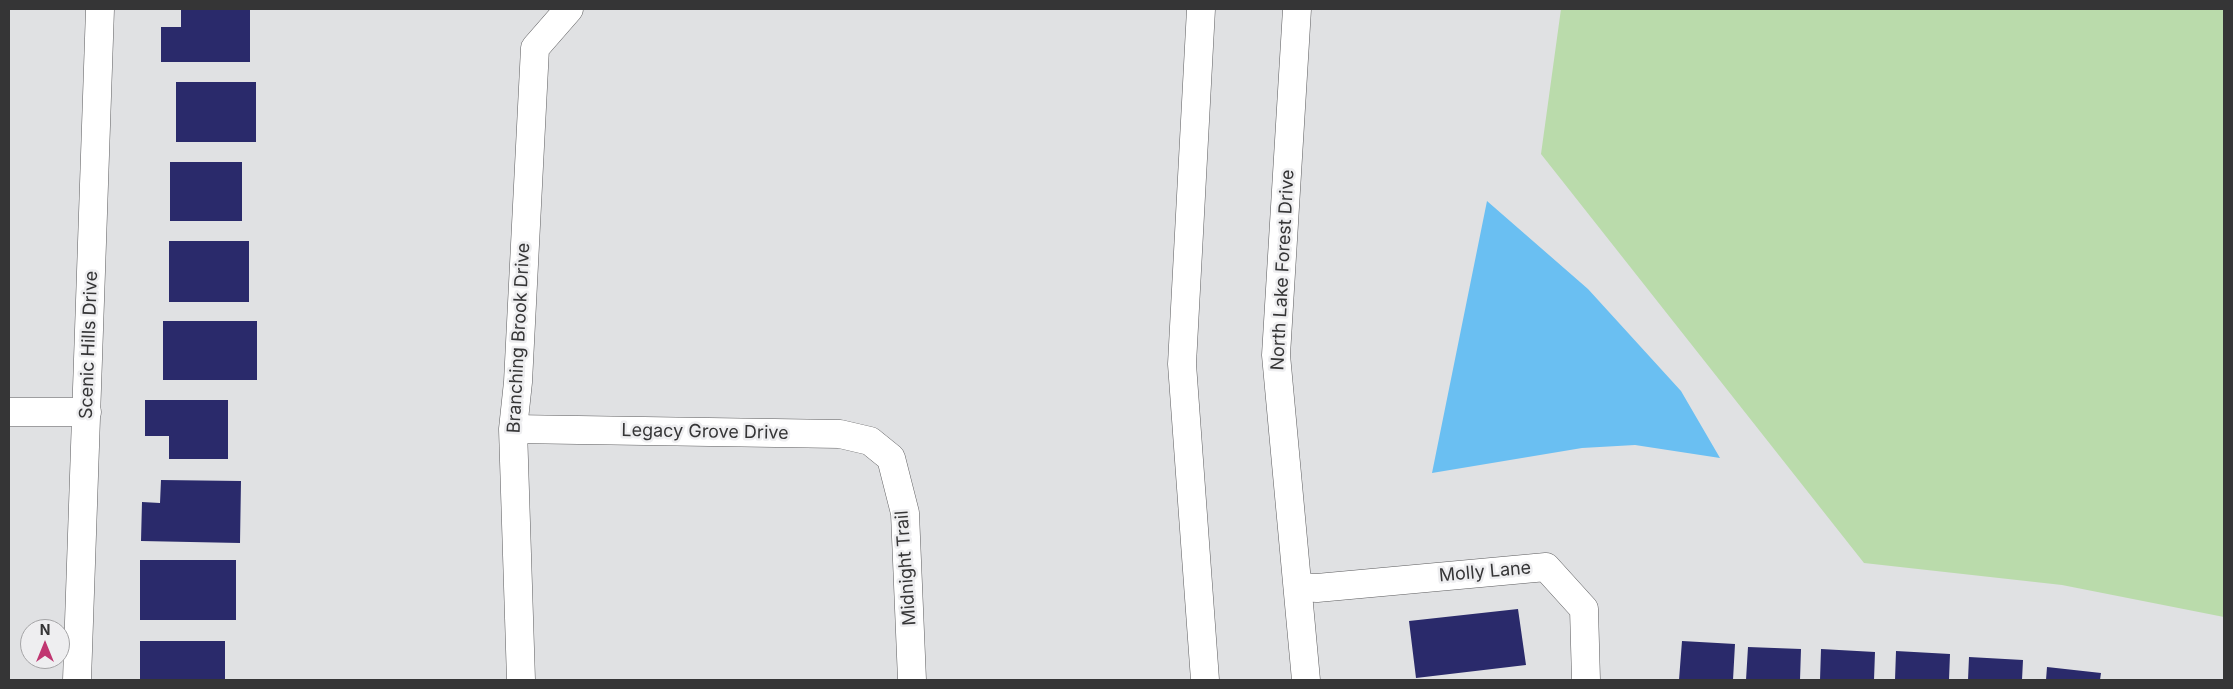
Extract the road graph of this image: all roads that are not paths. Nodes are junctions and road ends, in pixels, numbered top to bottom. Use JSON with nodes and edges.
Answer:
{"nodes":[{"id":1,"x":100,"y":9,"type":"edge"},
{"id":2,"x":569,"y":9,"type":"edge"},
{"id":3,"x":1201,"y":9,"type":"edge"},
{"id":4,"x":1297,"y":9,"type":"edge"},
{"id":5,"x":9,"y":412,"type":"edge"},
{"id":6,"x":87,"y":412,"type":"junction"},
{"id":7,"x":513,"y":429,"type":"junction"},
{"id":8,"x":891,"y":458,"type":"joint"},
{"id":9,"x":1298,"y":587,"type":"junction"},
{"id":10,"x":77,"y":680,"type":"edge"},
{"id":11,"x":522,"y":680,"type":"edge"},
{"id":12,"x":912,"y":680,"type":"edge"},
{"id":13,"x":1206,"y":680,"type":"edge"},
{"id":14,"x":1306,"y":680,"type":"edge"},
{"id":15,"x":1586,"y":680,"type":"edge"}],
"edges":[{"from":1,"to":6,"type":"street","name":"Scenic Hills Drive"},
{"from":2,"to":7,"type":"street","name":"Branching Brook Drive"},
{"from":3,"to":13,"type":"street"},
{"from":4,"to":9,"type":"street","name":"North Lake Forest Drive"},
{"from":5,"to":6,"type":"street"},
{"from":6,"to":10,"type":"street","name":"Scenic Hills Drive"},
{"from":7,"to":8,"type":"street","name":"Legacy Grove Drive"},
{"from":7,"to":11,"type":"street","name":"Branching Brook Drive"},
{"from":8,"to":12,"type":"street","name":"Midnight Trail"},
{"from":9,"to":14,"type":"street","name":"North Lake Forest Drive"},
{"from":9,"to":15,"type":"street","name":"Molly Lane"}]}
